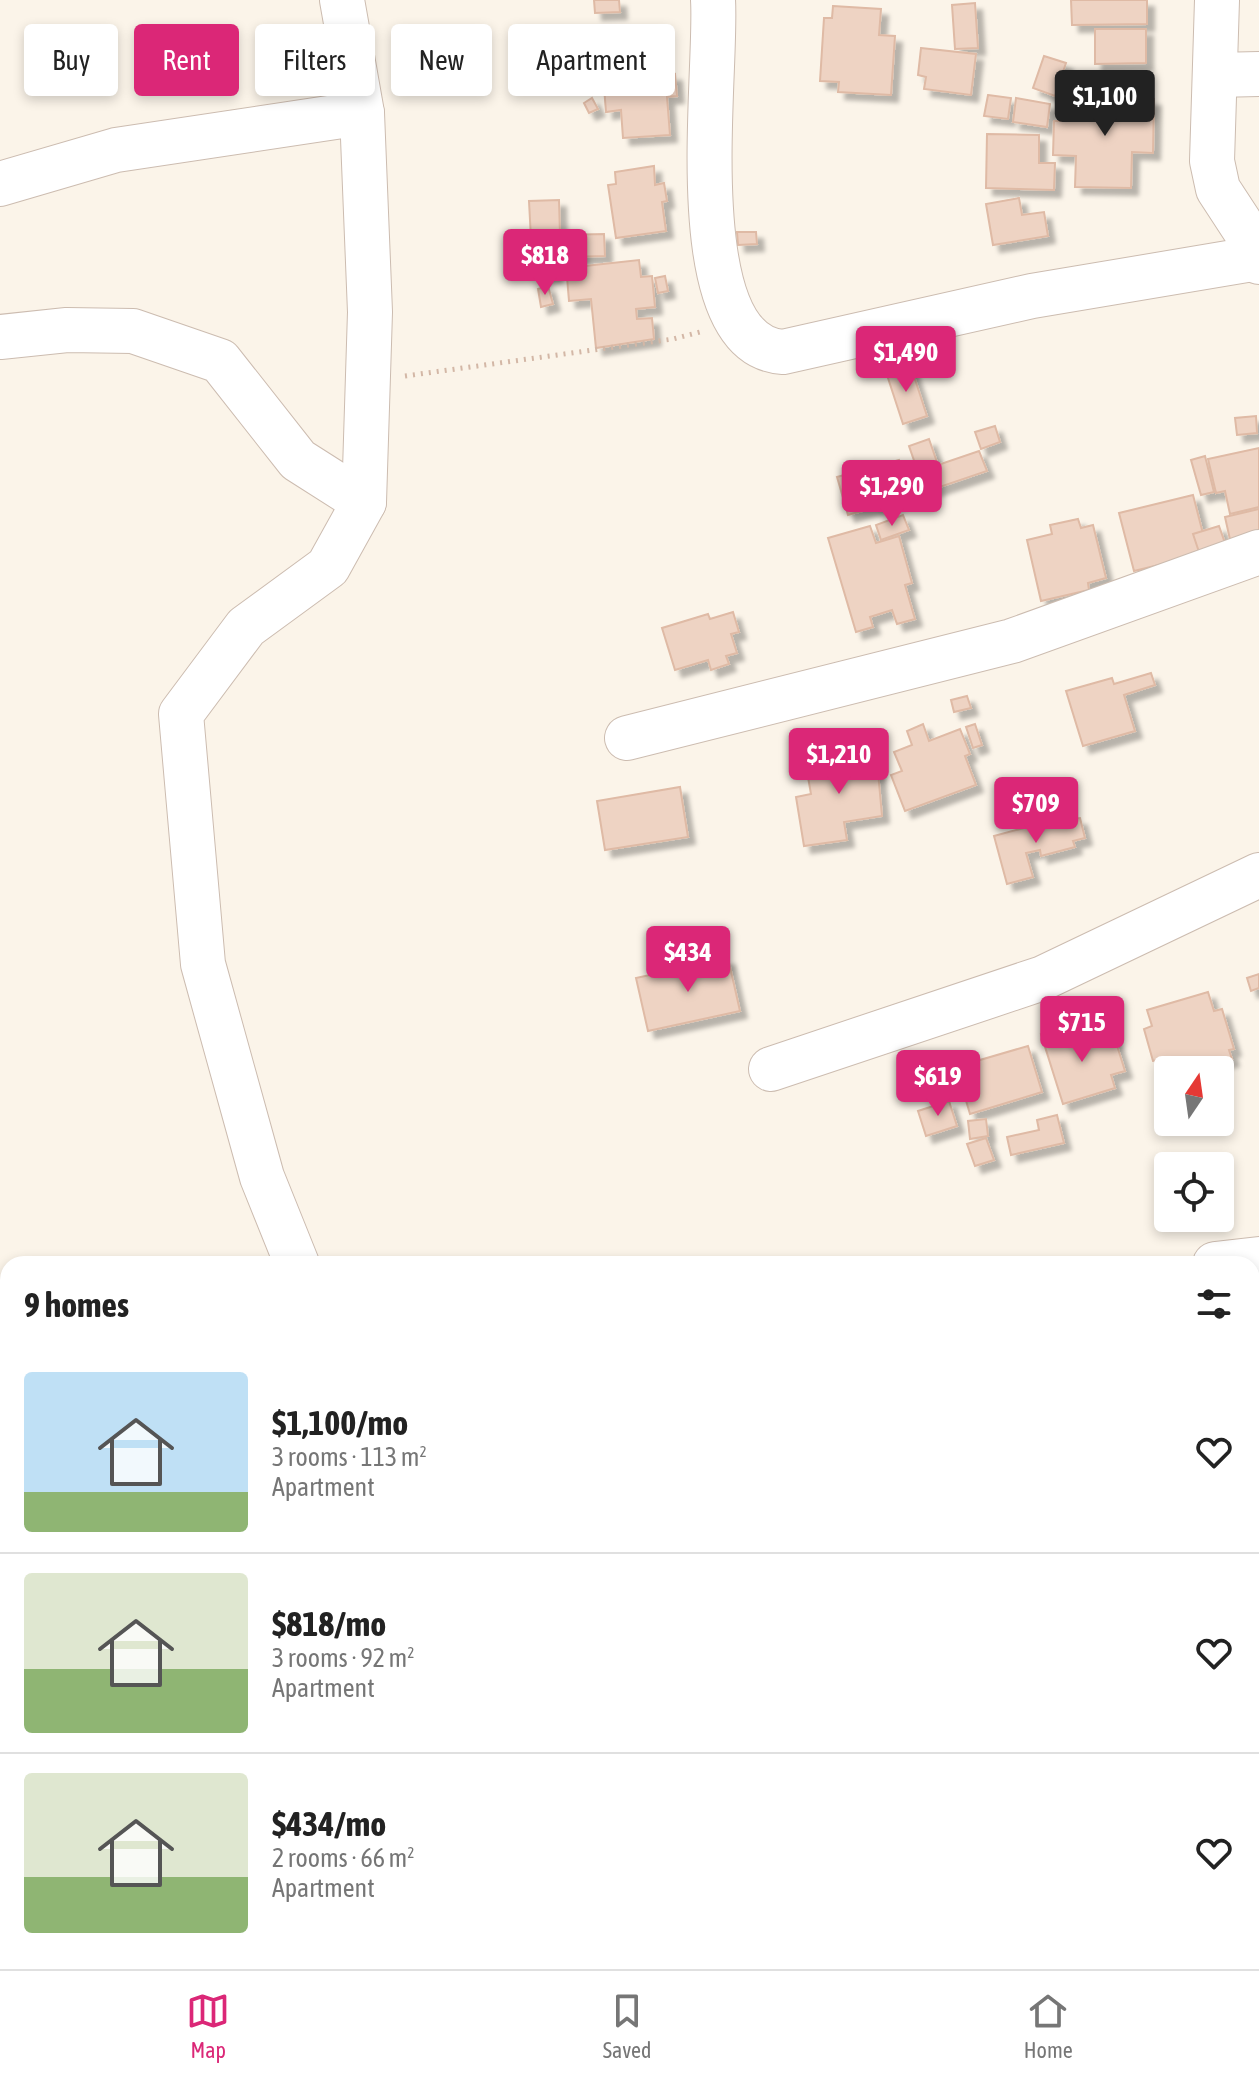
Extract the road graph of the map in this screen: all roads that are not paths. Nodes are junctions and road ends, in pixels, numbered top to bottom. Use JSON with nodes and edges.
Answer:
{"nodes":[{"id":1,"x":342,"y":0,"type":"edge"},
{"id":2,"x":713,"y":0,"type":"edge"},
{"id":3,"x":1217,"y":0,"type":"edge"},
{"id":4,"x":1259,"y":74,"type":"edge"},
{"id":5,"x":1216,"y":75,"type":"junction"},
{"id":6,"x":362,"y":113,"type":"junction"},
{"id":7,"x":0,"y":184,"type":"edge"},
{"id":8,"x":1258,"y":260,"type":"edge"},
{"id":9,"x":0,"y":337,"type":"edge"},
{"id":10,"x":364,"y":502,"type":"junction"},
{"id":11,"x":1259,"y":552,"type":"edge"},
{"id":12,"x":627,"y":738,"type":"dead end"},
{"id":13,"x":1259,"y":875,"type":"edge"},
{"id":14,"x":771,"y":1069,"type":"dead end"},
{"id":15,"x":294,"y":1256,"type":"edge"}],
"edges":[{"from":1,"to":6,"type":"street"},
{"from":2,"to":8,"type":"street"},
{"from":3,"to":5,"type":"street"},
{"from":4,"to":5,"type":"street"},
{"from":5,"to":8,"type":"street"},
{"from":6,"to":7,"type":"street"},
{"from":6,"to":10,"type":"street"},
{"from":9,"to":10,"type":"street"},
{"from":10,"to":15,"type":"street"},
{"from":11,"to":12,"type":"street"},
{"from":13,"to":14,"type":"street"}]}
